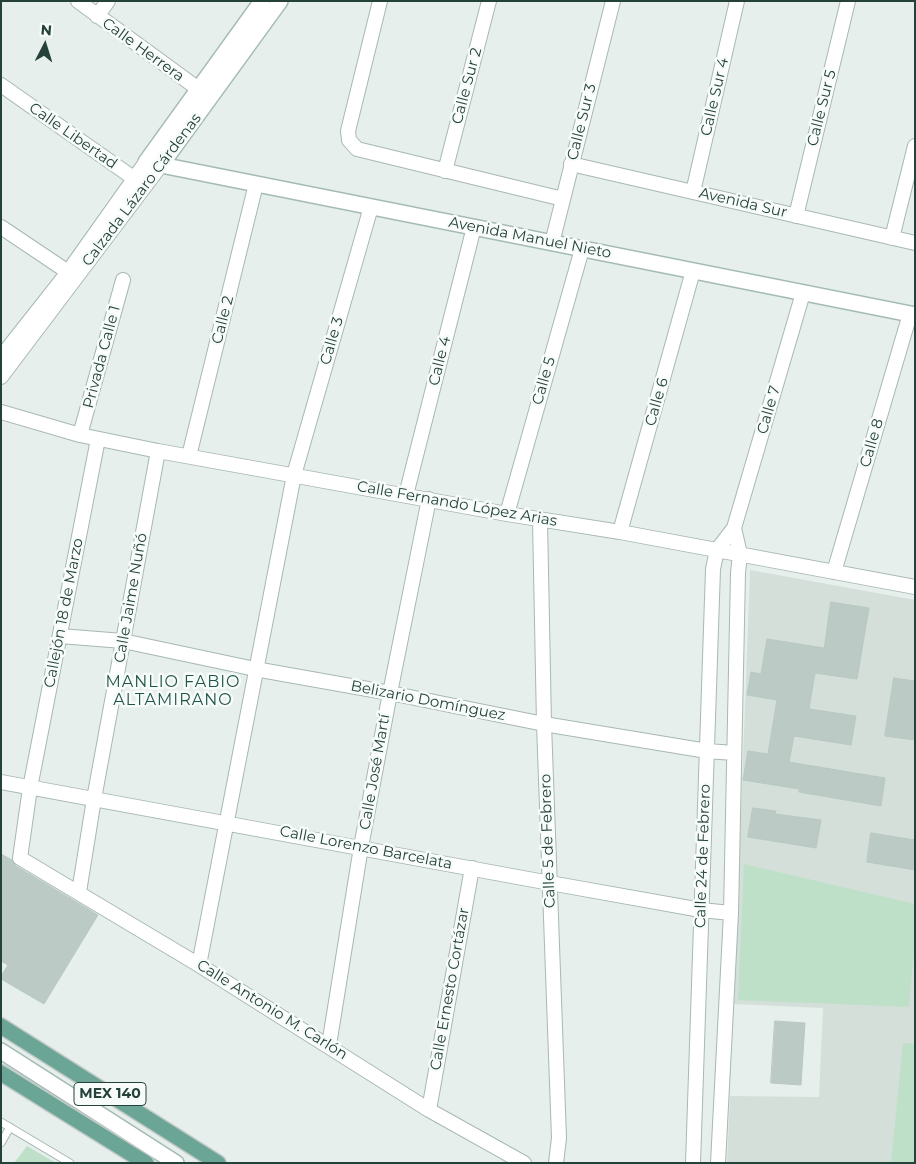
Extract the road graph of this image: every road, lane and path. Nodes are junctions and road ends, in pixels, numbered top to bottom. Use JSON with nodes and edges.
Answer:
{"nodes":[{"id":1,"x":78,"y":1,"type":"edge"},
{"id":2,"x":108,"y":1,"type":"edge"},
{"id":3,"x":262,"y":1,"type":"edge"},
{"id":4,"x":280,"y":1,"type":"edge"},
{"id":5,"x":380,"y":1,"type":"edge"},
{"id":6,"x":489,"y":1,"type":"edge"},
{"id":7,"x":613,"y":1,"type":"edge"},
{"id":8,"x":737,"y":1,"type":"edge"},
{"id":9,"x":848,"y":1,"type":"edge"},
{"id":10,"x":97,"y":16,"type":"junction"},
{"id":11,"x":1,"y":85,"type":"edge"},
{"id":12,"x":205,"y":95,"type":"junction"},
{"id":13,"x":915,"y":146,"type":"edge"},
{"id":14,"x":153,"y":163,"type":"junction"},
{"id":15,"x":571,"y":164,"type":"junction"},
{"id":16,"x":445,"y":171,"type":"junction"},
{"id":17,"x":140,"y":183,"type":"junction"},
{"id":18,"x":256,"y":184,"type":"junction"},
{"id":19,"x":693,"y":192,"type":"junction"},
{"id":20,"x":563,"y":199,"type":"junction"},
{"id":21,"x":371,"y":207,"type":"junction"},
{"id":22,"x":796,"y":216,"type":"junction"},
{"id":23,"x":1,"y":227,"type":"edge"},
{"id":24,"x":474,"y":227,"type":"junction"},
{"id":25,"x":892,"y":238,"type":"junction"},
{"id":26,"x":552,"y":243,"type":"junction"},
{"id":27,"x":915,"y":243,"type":"edge"},
{"id":28,"x":582,"y":249,"type":"junction"},
{"id":29,"x":694,"y":271,"type":"junction"},
{"id":30,"x":68,"y":272,"type":"junction"},
{"id":31,"x":123,"y":280,"type":"dead end"},
{"id":32,"x":803,"y":293,"type":"junction"},
{"id":33,"x":912,"y":315,"type":"edge"},
{"id":34,"x":1,"y":357,"type":"edge"},
{"id":35,"x":1,"y":377,"type":"edge"},
{"id":36,"x":1,"y":412,"type":"edge"},
{"id":37,"x":80,"y":435,"type":"junction"},
{"id":38,"x":98,"y":439,"type":"junction"},
{"id":39,"x":158,"y":451,"type":"junction"},
{"id":40,"x":190,"y":456,"type":"junction"},
{"id":41,"x":294,"y":474,"type":"junction"},
{"id":42,"x":406,"y":495,"type":"junction"},
{"id":43,"x":429,"y":499,"type":"junction"},
{"id":44,"x":507,"y":514,"type":"junction"},
{"id":45,"x":540,"y":520,"type":"junction"},
{"id":46,"x":734,"y":528,"type":"junction"},
{"id":47,"x":620,"y":532,"type":"junction"},
{"id":48,"x":717,"y":550,"type":"junction"},
{"id":49,"x":740,"y":554,"type":"junction"},
{"id":50,"x":834,"y":572,"type":"junction"},
{"id":51,"x":915,"y":587,"type":"edge"},
{"id":52,"x":60,"y":636,"type":"junction"},
{"id":53,"x":123,"y":641,"type":"junction"},
{"id":54,"x":255,"y":669,"type":"junction"},
{"id":55,"x":390,"y":693,"type":"junction"},
{"id":56,"x":544,"y":724,"type":"junction"},
{"id":57,"x":707,"y":751,"type":"junction"},
{"id":58,"x":734,"y":753,"type":"junction"},
{"id":59,"x":1,"y":782,"type":"edge"},
{"id":60,"x":30,"y":788,"type":"junction"},
{"id":61,"x":94,"y":799,"type":"junction"},
{"id":62,"x":226,"y":822,"type":"junction"},
{"id":63,"x":361,"y":848,"type":"junction"},
{"id":64,"x":20,"y":858,"type":"joint"},
{"id":65,"x":472,"y":868,"type":"junction"},
{"id":66,"x":550,"y":883,"type":"junction"},
{"id":67,"x":79,"y":892,"type":"junction"},
{"id":68,"x":701,"y":910,"type":"junction"},
{"id":69,"x":731,"y":914,"type":"junction"},
{"id":70,"x":199,"y":965,"type":"junction"},
{"id":71,"x":1,"y":1026,"type":"edge"},
{"id":72,"x":329,"y":1045,"type":"junction"},
{"id":73,"x":1,"y":1051,"type":"edge"},
{"id":74,"x":1,"y":1073,"type":"edge"},
{"id":75,"x":429,"y":1110,"type":"junction"},
{"id":76,"x":1,"y":1122,"type":"edge"},
{"id":77,"x":10,"y":1127,"type":"junction"},
{"id":78,"x":1,"y":1143,"type":"edge"},
{"id":79,"x":70,"y":1163,"type":"edge"},
{"id":80,"x":146,"y":1163,"type":"edge"},
{"id":81,"x":176,"y":1163,"type":"edge"},
{"id":82,"x":218,"y":1163,"type":"edge"},
{"id":83,"x":524,"y":1163,"type":"edge"},
{"id":84,"x":556,"y":1163,"type":"edge"},
{"id":85,"x":693,"y":1163,"type":"edge"},
{"id":86,"x":718,"y":1163,"type":"edge"}],
"edges":[{"from":1,"to":10,"type":"street","name":"Calle Herrera"},
{"from":2,"to":10,"type":"street"},
{"from":3,"to":12,"type":"street","name":"Calzada Lázaro Cárdenas"},
{"from":4,"to":12,"type":"street","name":"Calzada Lázaro Cárdenas"},
{"from":5,"to":16,"type":"street"},
{"from":6,"to":16,"type":"street","name":"Calle Sur 2"},
{"from":7,"to":15,"type":"street","name":"Calle Sur 3"},
{"from":8,"to":19,"type":"street","name":"Calle Sur 4"},
{"from":9,"to":22,"type":"street","name":"Calle Sur 5"},
{"from":10,"to":12,"type":"street","name":"Calle Herrera"},
{"from":11,"to":17,"type":"street","name":"Calle Libertad"},
{"from":12,"to":14,"type":"street","name":"Calzada Lázaro Cárdenas"},
{"from":13,"to":25,"type":"street"},
{"from":14,"to":17,"type":"street","name":"Calzada Lázaro Cárdenas"},
{"from":14,"to":18,"type":"street","name":"Avenida Manuel Nieto"},
{"from":15,"to":19,"type":"street","name":"Avenida Sur"},
{"from":15,"to":20,"type":"street","name":"Calle Sur 3"},
{"from":16,"to":20,"type":"street"},
{"from":17,"to":30,"type":"street","name":"Calzada Lázaro Cárdenas"},
{"from":17,"to":35,"type":"street","name":"Calzada Lázaro Cárdenas"},
{"from":18,"to":21,"type":"street","name":"Avenida Manuel Nieto"},
{"from":18,"to":40,"type":"street","name":"Calle 2"},
{"from":19,"to":22,"type":"street","name":"Avenida Sur"},
{"from":20,"to":26,"type":"street","name":"Calle Sur 3"},
{"from":21,"to":24,"type":"street","name":"Avenida Manuel Nieto"},
{"from":21,"to":41,"type":"street","name":"Calle 3"},
{"from":22,"to":25,"type":"street","name":"Avenida Sur"},
{"from":23,"to":30,"type":"street"},
{"from":24,"to":26,"type":"street","name":"Avenida Manuel Nieto"},
{"from":24,"to":42,"type":"street","name":"Calle 4"},
{"from":25,"to":27,"type":"street","name":"Avenida Sur"},
{"from":26,"to":28,"type":"street","name":"Avenida Manuel Nieto"},
{"from":28,"to":29,"type":"street","name":"Avenida Manuel Nieto"},
{"from":28,"to":44,"type":"street","name":"Calle 5"},
{"from":29,"to":32,"type":"street","name":"Avenida Manuel Nieto"},
{"from":29,"to":47,"type":"street","name":"Calle 6"},
{"from":30,"to":34,"type":"street","name":"Calzada Lázaro Cárdenas"},
{"from":31,"to":37,"type":"street","name":"Privada Calle 1"},
{"from":32,"to":33,"type":"street","name":"Avenida Manuel Nieto"},
{"from":32,"to":46,"type":"street","name":"Calle 7"},
{"from":33,"to":50,"type":"street","name":"Calle 8"},
{"from":36,"to":37,"type":"street","name":"Calle Fernando López Arias"},
{"from":37,"to":38,"type":"street","name":"Calle Fernando López Arias"},
{"from":38,"to":39,"type":"street","name":"Calle Fernando López Arias"},
{"from":38,"to":52,"type":"street","name":"Callejón 18 de Marzo"},
{"from":39,"to":40,"type":"street","name":"Calle Fernando López Arias"},
{"from":39,"to":53,"type":"street","name":"Calle Jaime Nuñó"},
{"from":40,"to":41,"type":"street","name":"Calle Fernando López Arias"},
{"from":41,"to":42,"type":"street","name":"Calle Fernando López Arias"},
{"from":41,"to":54,"type":"street","name":"Calle 3"},
{"from":42,"to":43,"type":"street","name":"Calle Fernando López Arias"},
{"from":43,"to":44,"type":"street","name":"Calle Fernando López Arias"},
{"from":43,"to":55,"type":"street","name":"Calle José Martí"},
{"from":44,"to":45,"type":"street","name":"Calle Fernando López Arias"},
{"from":45,"to":47,"type":"street","name":"Calle Fernando López Arias"},
{"from":45,"to":56,"type":"street","name":"Calle 5 de Febrero"},
{"from":46,"to":48,"type":"street","name":"Calle 7"},
{"from":46,"to":49,"type":"street","name":"Calle 7"},
{"from":47,"to":48,"type":"street","name":"Calle Fernando López Arias"},
{"from":48,"to":49,"type":"street","name":"Calle Fernando López Arias"},
{"from":48,"to":57,"type":"street","name":"Calle 24 de Febrero"},
{"from":49,"to":50,"type":"street","name":"Calle Fernando López Arias"},
{"from":49,"to":58,"type":"street","name":"Calle 24 de Febrero"},
{"from":50,"to":51,"type":"street","name":"Calle Fernando López Arias"},
{"from":52,"to":53,"type":"street","name":"Belizario Domínguez"},
{"from":52,"to":60,"type":"street","name":"Callejón 18 de Marzo"},
{"from":53,"to":54,"type":"street","name":"Belizario Domínguez"},
{"from":53,"to":61,"type":"street","name":"Calle Jaime Nuñó"},
{"from":54,"to":55,"type":"street","name":"Belizario Domínguez"},
{"from":54,"to":62,"type":"street","name":"Calle 3"},
{"from":55,"to":56,"type":"street","name":"Belizario Domínguez"},
{"from":55,"to":63,"type":"street","name":"Calle José Martí"},
{"from":56,"to":57,"type":"street","name":"Belizario Domínguez"},
{"from":56,"to":66,"type":"street","name":"Calle 5 de Febrero"},
{"from":57,"to":58,"type":"street","name":"Belizario Domínguez"},
{"from":57,"to":68,"type":"street","name":"Calle 24 de Febrero"},
{"from":58,"to":69,"type":"street","name":"Calle 24 de Febrero"},
{"from":59,"to":60,"type":"street","name":"Calle Lorenzo Barcelata"},
{"from":60,"to":61,"type":"street","name":"Calle Lorenzo Barcelata"},
{"from":60,"to":64,"type":"street","name":"Callejón 18 de Marzo"},
{"from":61,"to":62,"type":"street","name":"Calle Lorenzo Barcelata"},
{"from":61,"to":67,"type":"street","name":"Calle Jaime Nuñó"},
{"from":62,"to":63,"type":"street","name":"Calle Lorenzo Barcelata"},
{"from":62,"to":70,"type":"street","name":"Calle 3"},
{"from":63,"to":65,"type":"street","name":"Calle Lorenzo Barcelata"},
{"from":63,"to":72,"type":"street","name":"Calle José Martí"},
{"from":64,"to":67,"type":"street","name":"Calle Antonio M. Carlón"},
{"from":65,"to":66,"type":"street","name":"Calle Lorenzo Barcelata"},
{"from":65,"to":75,"type":"street","name":"Calle Ernesto Cortázar"},
{"from":66,"to":68,"type":"street","name":"Calle Lorenzo Barcelata"},
{"from":66,"to":84,"type":"street","name":"Calle 5 de Febrero"},
{"from":67,"to":70,"type":"street","name":"Calle Antonio M. Carlón"},
{"from":68,"to":69,"type":"street","name":"Calle Lorenzo Barcelata"},
{"from":68,"to":85,"type":"street","name":"Calle 24 de Febrero"},
{"from":69,"to":86,"type":"street","name":"Calle 24 de Febrero"},
{"from":70,"to":72,"type":"street","name":"Calle Antonio M. Carlón"},
{"from":71,"to":82,"type":"main road","number":"MEX 140"},
{"from":72,"to":75,"type":"street","name":"Calle Antonio M. Carlón"},
{"from":73,"to":81,"type":"street","number":"MEX 140"},
{"from":74,"to":80,"type":"main road","number":"MEX 140"},
{"from":75,"to":83,"type":"street","name":"Calle Antonio M. Carlón"},
{"from":76,"to":77,"type":"lane"},
{"from":77,"to":78,"type":"lane"},
{"from":77,"to":79,"type":"lane"}]}
